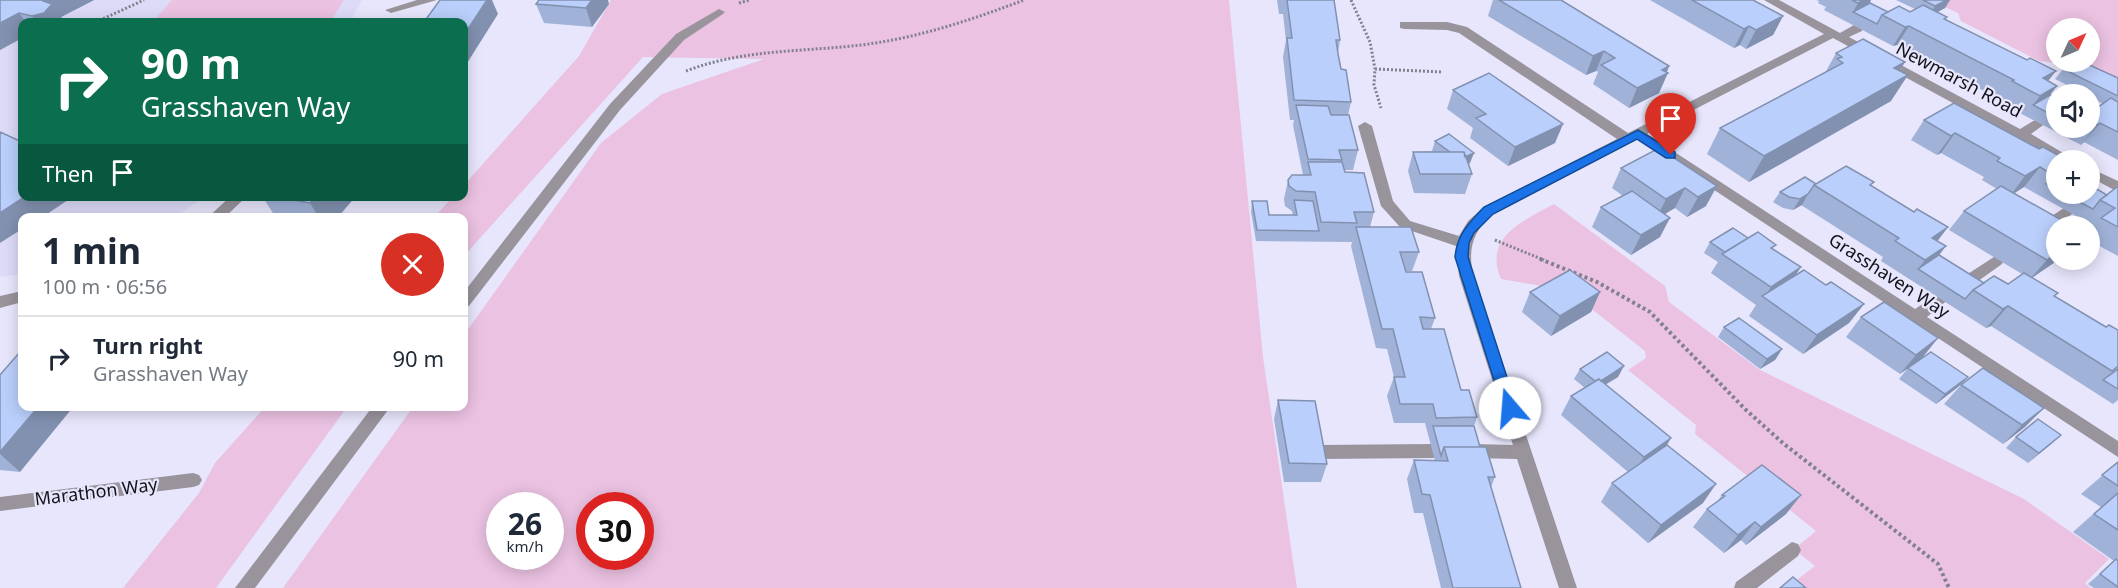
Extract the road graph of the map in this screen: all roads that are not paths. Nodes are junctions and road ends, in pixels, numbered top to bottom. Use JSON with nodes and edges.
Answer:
{"nodes":[{"id":1,"x":431,"y":0,"type":"edge"},
{"id":2,"x":1770,"y":0,"type":"edge"},
{"id":3,"x":393,"y":5,"type":"edge"},
{"id":4,"x":719,"y":12,"type":"dead end"},
{"id":5,"x":1404,"y":24,"type":"dead end"},
{"id":6,"x":1858,"y":28,"type":"dead end"},
{"id":7,"x":1836,"y":36,"type":"junction"},
{"id":8,"x":2040,"y":123,"type":"dead end"},
{"id":9,"x":1365,"y":126,"type":"dead end"},
{"id":10,"x":2020,"y":135,"type":"junction"},
{"id":11,"x":1632,"y":136,"type":"junction"},
{"id":12,"x":2049,"y":150,"type":"edge"},
{"id":13,"x":234,"y":201,"type":"edge"},
{"id":14,"x":2067,"y":211,"type":"dead end"},
{"id":15,"x":220,"y":213,"type":"edge"},
{"id":16,"x":2035,"y":233,"type":"edge"},
{"id":17,"x":1463,"y":243,"type":"junction"},
{"id":18,"x":1997,"y":260,"type":"dead end"},
{"id":19,"x":1962,"y":285,"type":"edge"},
{"id":20,"x":468,"y":297,"type":"edge"},
{"id":21,"x":18,"y":298,"type":"edge"},
{"id":22,"x":1941,"y":299,"type":"dead end"},
{"id":23,"x":0,"y":302,"type":"edge"},
{"id":24,"x":1915,"y":317,"type":"junction"},
{"id":25,"x":379,"y":411,"type":"edge"},
{"id":26,"x":2118,"y":450,"type":"edge"},
{"id":27,"x":1433,"y":451,"type":"dead end"},
{"id":28,"x":1473,"y":451,"type":"edge"},
{"id":29,"x":1320,"y":452,"type":"edge"},
{"id":30,"x":1524,"y":452,"type":"junction"},
{"id":31,"x":193,"y":480,"type":"dead end"},
{"id":32,"x":0,"y":504,"type":"edge"},
{"id":33,"x":1792,"y":550,"type":"dead end"},
{"id":34,"x":244,"y":588,"type":"edge"},
{"id":35,"x":1568,"y":588,"type":"edge"},
{"id":36,"x":1743,"y":588,"type":"edge"}],
"edges":[{"from":1,"to":3,"type":"street"},
{"from":2,"to":7,"type":"street","name":"Newmarsh Road"},
{"from":4,"to":20,"type":"street"},
{"from":5,"to":11,"type":"street"},
{"from":6,"to":7,"type":"street"},
{"from":7,"to":10,"type":"street","name":"Newmarsh Road"},
{"from":7,"to":11,"type":"street"},
{"from":8,"to":10,"type":"street"},
{"from":9,"to":17,"type":"street"},
{"from":10,"to":12,"type":"street","name":"Newmarsh Road"},
{"from":11,"to":17,"type":"street"},
{"from":11,"to":24,"type":"street","name":"Grasshaven Way"},
{"from":13,"to":15,"type":"street"},
{"from":14,"to":16,"type":"street"},
{"from":17,"to":30,"type":"street"},
{"from":18,"to":19,"type":"street"},
{"from":21,"to":23,"type":"street"},
{"from":22,"to":24,"type":"street"},
{"from":24,"to":26,"type":"street","name":"Grasshaven Way"},
{"from":25,"to":34,"type":"street"},
{"from":27,"to":29,"type":"street"},
{"from":28,"to":30,"type":"street"},
{"from":30,"to":35,"type":"street"},
{"from":31,"to":32,"type":"street","name":"Marathon Way"},
{"from":33,"to":36,"type":"street"}]}
